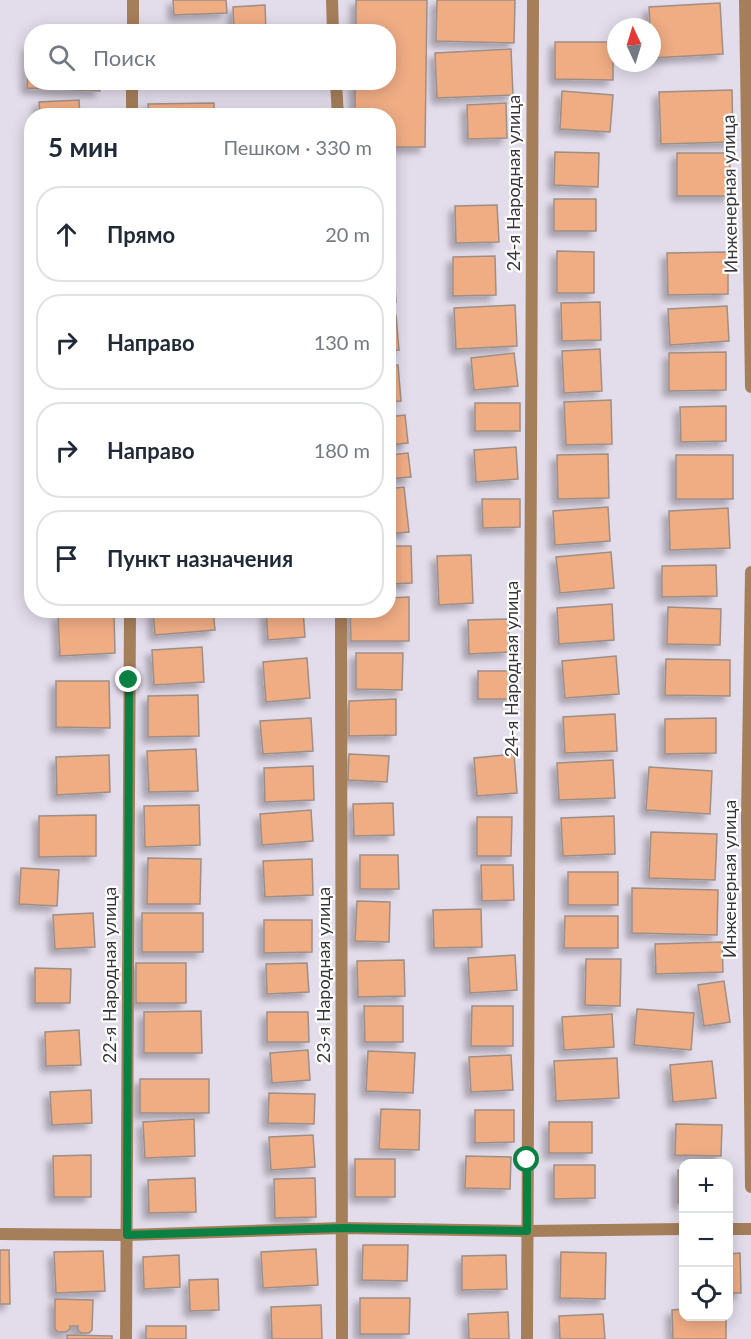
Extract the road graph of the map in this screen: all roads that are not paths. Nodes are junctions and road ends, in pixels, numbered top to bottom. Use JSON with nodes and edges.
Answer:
{"nodes":[{"id":1,"x":133,"y":0,"type":"edge"},
{"id":2,"x":332,"y":0,"type":"edge"},
{"id":3,"x":533,"y":0,"type":"edge"},
{"id":4,"x":745,"y":0,"type":"edge"},
{"id":5,"x":133,"y":24,"type":"edge"},
{"id":6,"x":333,"y":24,"type":"edge"},
{"id":7,"x":132,"y":90,"type":"edge"},
{"id":8,"x":336,"y":90,"type":"edge"},
{"id":9,"x":132,"y":108,"type":"edge"},
{"id":10,"x":338,"y":108,"type":"edge"},
{"id":11,"x":751,"y":387,"type":"edge"},
{"id":12,"x":751,"y":572,"type":"edge"},
{"id":13,"x":130,"y":618,"type":"edge"},
{"id":14,"x":341,"y":618,"type":"edge"},
{"id":15,"x":751,"y":1187,"type":"edge"},
{"id":16,"x":342,"y":1228,"type":"junction"},
{"id":17,"x":679,"y":1229,"type":"edge"},
{"id":18,"x":733,"y":1229,"type":"edge"},
{"id":19,"x":751,"y":1229,"type":"edge"},
{"id":20,"x":527,"y":1231,"type":"junction"},
{"id":21,"x":0,"y":1233,"type":"edge"},
{"id":22,"x":127,"y":1235,"type":"junction"},
{"id":23,"x":126,"y":1339,"type":"edge"},
{"id":24,"x":342,"y":1339,"type":"edge"},
{"id":25,"x":527,"y":1339,"type":"edge"}],
"edges":[{"from":1,"to":5,"type":"street"},
{"from":2,"to":6,"type":"street"},
{"from":3,"to":20,"type":"street","name":"24-я Народная улица"},
{"from":4,"to":11,"type":"street","name":"Инженерная улица"},
{"from":7,"to":9,"type":"street"},
{"from":8,"to":10,"type":"street"},
{"from":12,"to":15,"type":"street","name":"Инженерная улица"},
{"from":13,"to":22,"type":"street","name":"22-я Народная улица"},
{"from":14,"to":16,"type":"street","name":"23-я Народная улица"},
{"from":16,"to":20,"type":"street"},
{"from":16,"to":22,"type":"street"},
{"from":16,"to":24,"type":"street","name":"23-я Народная улица"},
{"from":17,"to":20,"type":"street"},
{"from":18,"to":19,"type":"street"},
{"from":20,"to":25,"type":"street","name":"24-я Народная улица"},
{"from":21,"to":22,"type":"street"},
{"from":22,"to":23,"type":"street","name":"22-я Народная улица"}]}
